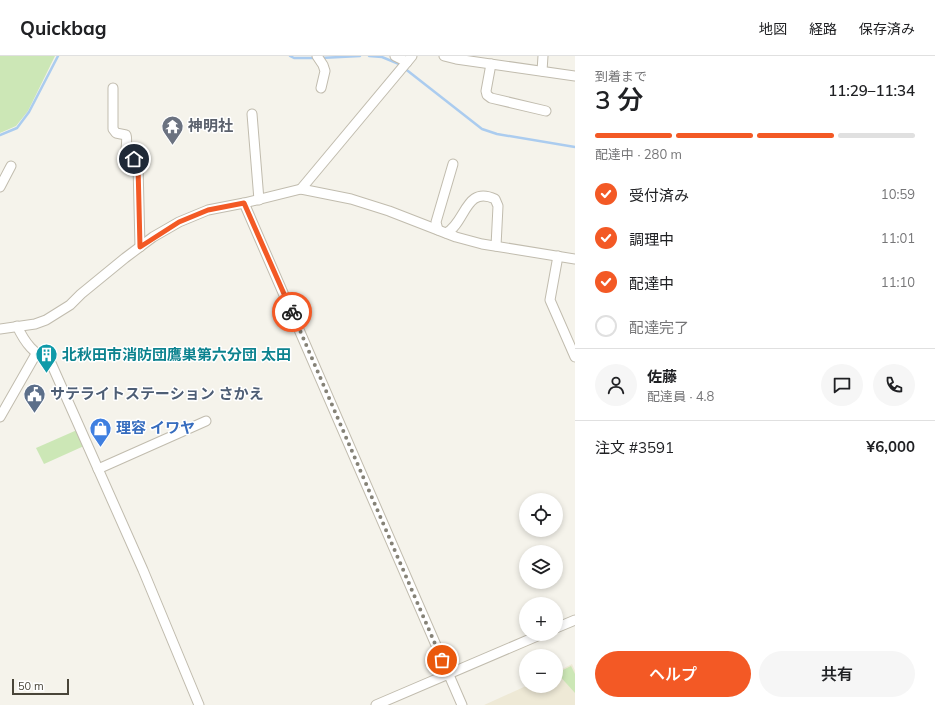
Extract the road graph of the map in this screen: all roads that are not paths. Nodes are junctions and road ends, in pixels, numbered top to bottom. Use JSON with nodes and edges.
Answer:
{"nodes":[{"id":1,"x":395,"y":56,"type":"edge"},
{"id":2,"x":444,"y":56,"type":"edge"},
{"id":3,"x":543,"y":56,"type":"edge"},
{"id":4,"x":318,"y":58,"type":"edge"},
{"id":5,"x":406,"y":64,"type":"edge"},
{"id":6,"x":491,"y":64,"type":"junction"},
{"id":7,"x":542,"y":71,"type":"junction"},
{"id":8,"x":575,"y":76,"type":"edge"},
{"id":9,"x":113,"y":88,"type":"dead end"},
{"id":10,"x":321,"y":88,"type":"dead end"},
{"id":11,"x":546,"y":111,"type":"dead end"},
{"id":12,"x":252,"y":114,"type":"dead end"},
{"id":13,"x":453,"y":164,"type":"dead end"},
{"id":14,"x":11,"y":166,"type":"dead end"},
{"id":15,"x":0,"y":187,"type":"edge"},
{"id":16,"x":301,"y":189,"type":"junction"},
{"id":17,"x":259,"y":200,"type":"junction"},
{"id":18,"x":244,"y":203,"type":"junction"},
{"id":19,"x":442,"y":232,"type":"junction"},
{"id":20,"x":496,"y":246,"type":"junction"},
{"id":21,"x":140,"y":247,"type":"junction"},
{"id":22,"x":558,"y":256,"type":"junction"},
{"id":23,"x":575,"y":259,"type":"edge"},
{"id":24,"x":17,"y":326,"type":"junction"},
{"id":25,"x":0,"y":329,"type":"edge"},
{"id":26,"x":36,"y":354,"type":"junction"},
{"id":27,"x":575,"y":356,"type":"edge"},
{"id":28,"x":0,"y":416,"type":"edge"},
{"id":29,"x":206,"y":422,"type":"dead end"},
{"id":30,"x":98,"y":469,"type":"junction"},
{"id":31,"x":575,"y":620,"type":"edge"},
{"id":32,"x":563,"y":625,"type":"edge"},
{"id":33,"x":526,"y":641,"type":"edge"},
{"id":34,"x":448,"y":674,"type":"junction"},
{"id":35,"x":199,"y":705,"type":"edge"},
{"id":36,"x":376,"y":705,"type":"edge"},
{"id":37,"x":462,"y":705,"type":"edge"}],
"edges":[{"from":1,"to":5,"type":"street"},
{"from":2,"to":6,"type":"street"},
{"from":3,"to":7,"type":"street"},
{"from":4,"to":10,"type":"street"},
{"from":5,"to":16,"type":"street"},
{"from":6,"to":7,"type":"street"},
{"from":6,"to":11,"type":"street"},
{"from":7,"to":8,"type":"street"},
{"from":9,"to":21,"type":"street"},
{"from":12,"to":17,"type":"street"},
{"from":13,"to":19,"type":"street"},
{"from":14,"to":15,"type":"street"},
{"from":16,"to":17,"type":"street"},
{"from":16,"to":19,"type":"street"},
{"from":17,"to":18,"type":"street"},
{"from":18,"to":21,"type":"street"},
{"from":18,"to":34,"type":"street"},
{"from":19,"to":20,"type":"street"},
{"from":19,"to":20,"type":"street"},
{"from":20,"to":22,"type":"street"},
{"from":21,"to":24,"type":"street"},
{"from":22,"to":23,"type":"street"},
{"from":22,"to":27,"type":"street"},
{"from":24,"to":25,"type":"street"},
{"from":24,"to":26,"type":"street"},
{"from":26,"to":28,"type":"street"},
{"from":26,"to":30,"type":"street"},
{"from":29,"to":30,"type":"street"},
{"from":30,"to":35,"type":"street"},
{"from":31,"to":32,"type":"street"},
{"from":33,"to":34,"type":"street"},
{"from":34,"to":36,"type":"street"},
{"from":34,"to":37,"type":"street"}]}
